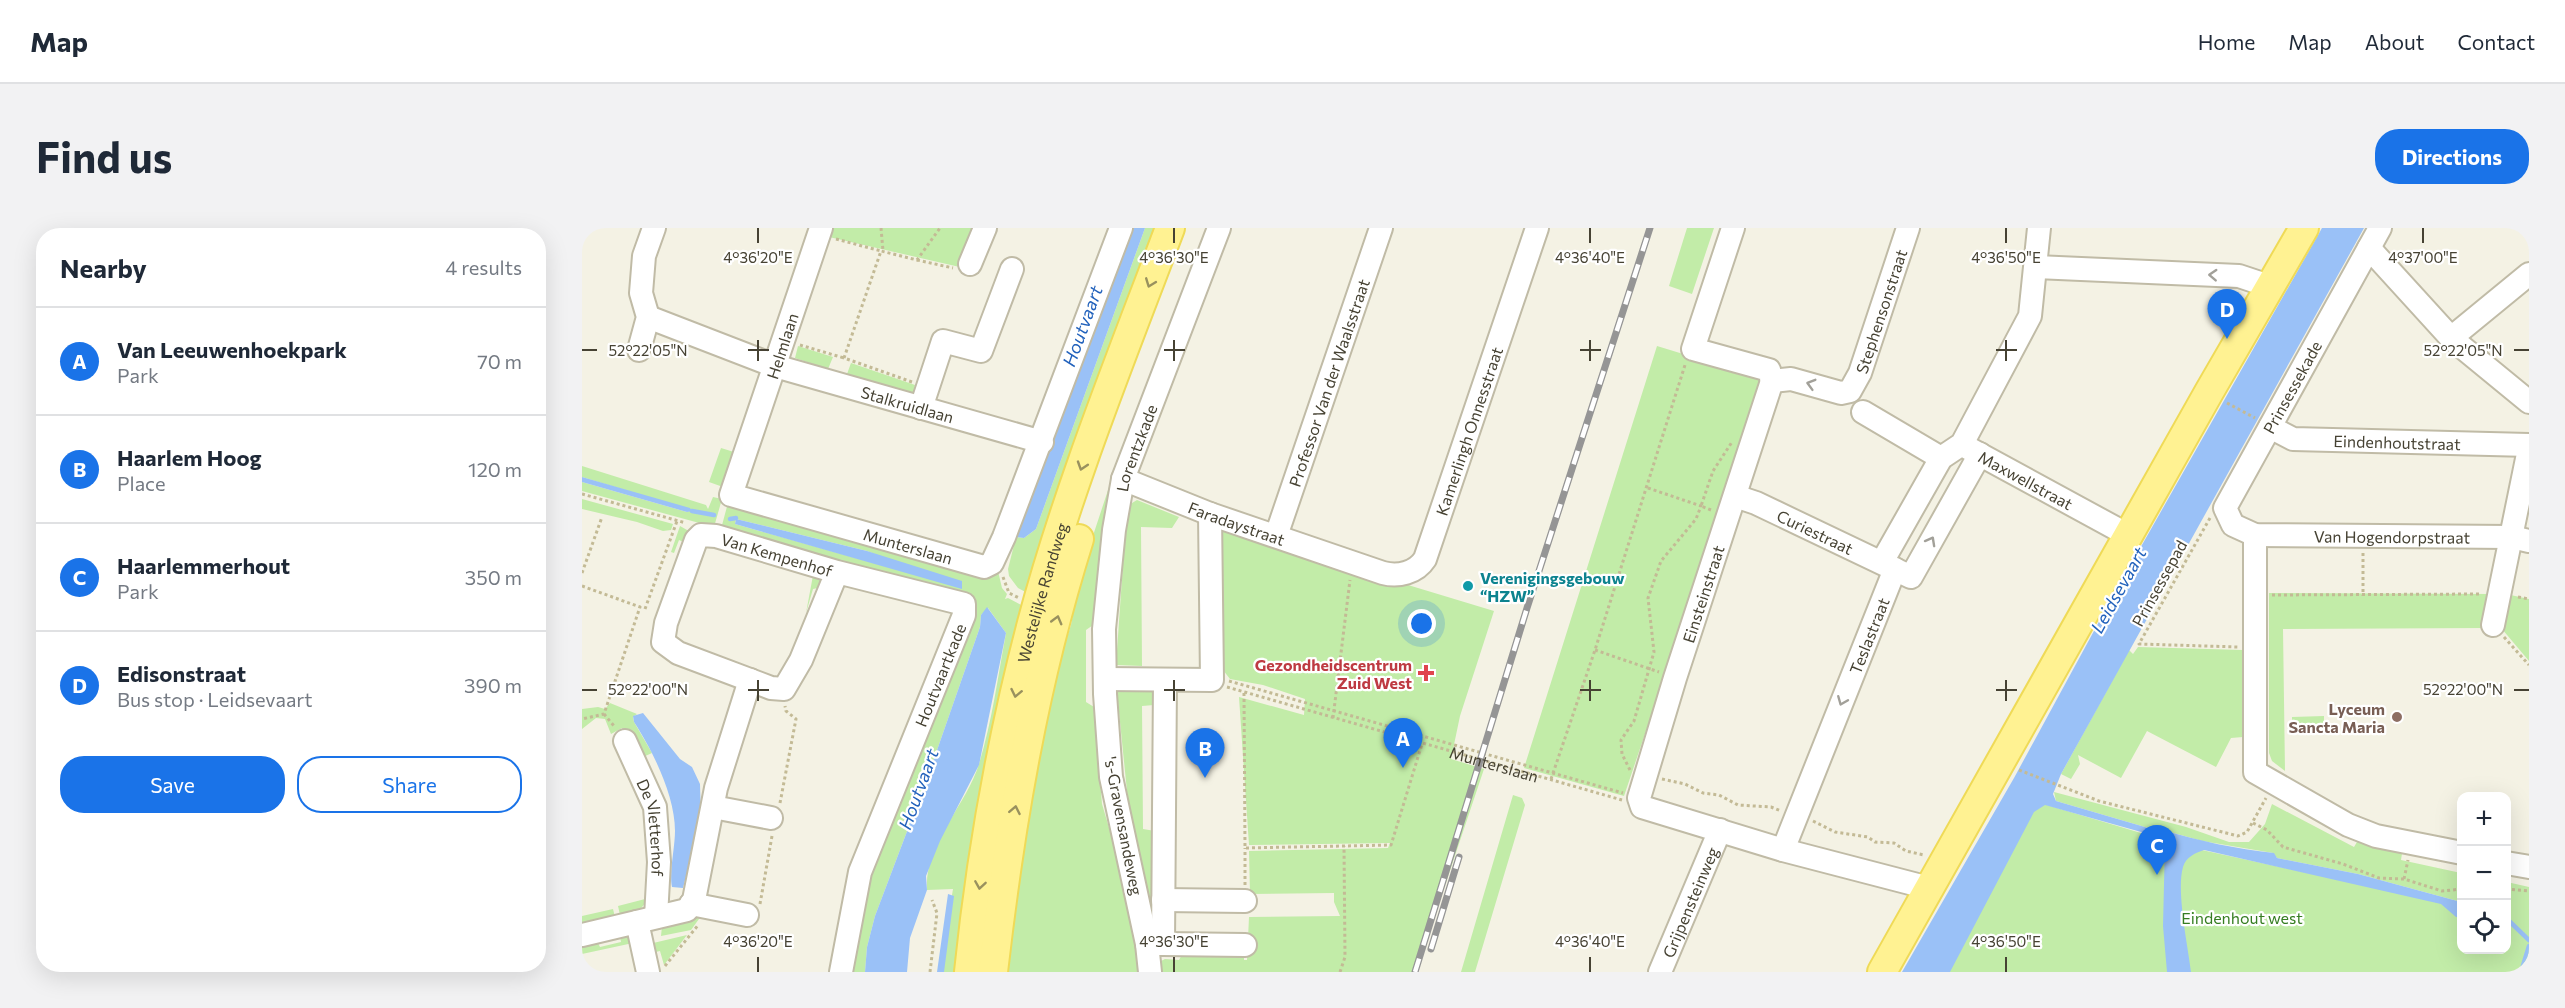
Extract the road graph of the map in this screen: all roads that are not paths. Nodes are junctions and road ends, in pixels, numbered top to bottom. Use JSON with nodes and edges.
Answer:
{"nodes":[{"id":1,"x":654,"y":228,"type":"edge"},
{"id":2,"x":985,"y":228,"type":"edge"},
{"id":3,"x":1121,"y":228,"type":"edge"},
{"id":4,"x":1170,"y":228,"type":"edge"},
{"id":5,"x":1191,"y":228,"type":"edge"},
{"id":6,"x":1219,"y":228,"type":"edge"},
{"id":7,"x":1381,"y":228,"type":"edge"},
{"id":8,"x":1537,"y":228,"type":"edge"},
{"id":9,"x":1734,"y":228,"type":"edge"},
{"id":10,"x":1908,"y":228,"type":"edge"},
{"id":11,"x":2039,"y":228,"type":"edge"},
{"id":12,"x":2304,"y":228,"type":"edge"},
{"id":13,"x":2380,"y":228,"type":"edge"},
{"id":14,"x":820,"y":231,"type":"edge"},
{"id":15,"x":2369,"y":248,"type":"junction"},
{"id":16,"x":970,"y":264,"type":"road end"},
{"id":17,"x":2036,"y":267,"type":"junction"},
{"id":18,"x":1012,"y":269,"type":"dead end"},
{"id":19,"x":2529,"y":274,"type":"edge"},
{"id":20,"x":2270,"y":286,"type":"junction"},
{"id":21,"x":648,"y":317,"type":"junction"},
{"id":22,"x":2451,"y":338,"type":"junction"},
{"id":23,"x":639,"y":350,"type":"dead end"},
{"id":24,"x":775,"y":366,"type":"junction"},
{"id":25,"x":1772,"y":381,"type":"junction"},
{"id":26,"x":924,"y":397,"type":"junction"},
{"id":27,"x":2529,"y":402,"type":"edge"},
{"id":28,"x":1863,"y":412,"type":"dead end"},
{"id":29,"x":2264,"y":423,"type":"junction"},
{"id":30,"x":1042,"y":442,"type":"junction"},
{"id":31,"x":2529,"y":447,"type":"edge"},
{"id":32,"x":1971,"y":449,"type":"junction"},
{"id":33,"x":1941,"y":458,"type":"junction"},
{"id":34,"x":741,"y":464,"type":"joint"},
{"id":35,"x":1123,"y":479,"type":"junction"},
{"id":36,"x":1731,"y":507,"type":"junction"},
{"id":37,"x":1210,"y":514,"type":"junction"},
{"id":38,"x":2128,"y":535,"type":"junction"},
{"id":39,"x":2255,"y":535,"type":"junction"},
{"id":40,"x":1276,"y":536,"type":"junction"},
{"id":41,"x":2520,"y":539,"type":"edge"},
{"id":42,"x":1353,"y":562,"type":"joint"},
{"id":43,"x":1889,"y":566,"type":"junction"},
{"id":44,"x":837,"y":572,"type":"junction"},
{"id":45,"x":2493,"y":625,"type":"road end"},
{"id":46,"x":1105,"y":679,"type":"junction"},
{"id":47,"x":1165,"y":680,"type":"junction"},
{"id":48,"x":750,"y":681,"type":"junction"},
{"id":49,"x":625,"y":741,"type":"dead end"},
{"id":50,"x":713,"y":807,"type":"junction"},
{"id":51,"x":771,"y":818,"type":"road end"},
{"id":52,"x":1720,"y":830,"type":"junction"},
{"id":53,"x":1783,"y":850,"type":"junction"},
{"id":54,"x":2457,"y":852,"type":"edge"},
{"id":55,"x":2511,"y":863,"type":"edge"},
{"id":56,"x":2529,"y":867,"type":"edge"},
{"id":57,"x":1929,"y":888,"type":"junction"},
{"id":58,"x":1163,"y":900,"type":"junction"},
{"id":59,"x":1245,"y":901,"type":"dead end"},
{"id":60,"x":701,"y":906,"type":"junction"},
{"id":61,"x":747,"y":915,"type":"road end"},
{"id":62,"x":646,"y":919,"type":"junction"},
{"id":63,"x":582,"y":935,"type":"edge"},
{"id":64,"x":1155,"y":944,"type":"junction"},
{"id":65,"x":1245,"y":945,"type":"dead end"},
{"id":66,"x":648,"y":972,"type":"edge"},
{"id":67,"x":841,"y":972,"type":"edge"},
{"id":68,"x":969,"y":972,"type":"edge"},
{"id":69,"x":993,"y":972,"type":"edge"},
{"id":70,"x":1150,"y":972,"type":"edge"},
{"id":71,"x":1660,"y":972,"type":"edge"},
{"id":72,"x":1882,"y":972,"type":"edge"}],
"edges":[{"from":1,"to":21,"type":"street"},
{"from":2,"to":16,"type":"street"},
{"from":3,"to":30,"type":"street"},
{"from":4,"to":68,"type":"main road","name":"Westelijke Randweg","one_way":true},
{"from":69,"to":5,"type":"main road","name":"Westelijke Randweg","one_way":true},
{"from":6,"to":35,"type":"street","name":"Lorentzkade"},
{"from":7,"to":40,"type":"street","name":"Professor Van der Waalsstraat"},
{"from":8,"to":42,"type":"street","name":"Kamerlingh Onnesstraat"},
{"from":9,"to":25,"type":"street"},
{"from":10,"to":25,"type":"street","name":"Stephensonstraat","one_way":true},
{"from":11,"to":17,"type":"street"},
{"from":12,"to":20,"type":"main road"},
{"from":13,"to":15,"type":"street","name":"Prinsessekade"},
{"from":14,"to":24,"type":"street","name":"Helmlaan"},
{"from":15,"to":22,"type":"street"},
{"from":15,"to":29,"type":"street","name":"Prinsessekade"},
{"from":20,"to":17,"type":"street","one_way":true},
{"from":17,"to":32,"type":"street"},
{"from":18,"to":26,"type":"street"},
{"from":19,"to":22,"type":"street"},
{"from":20,"to":38,"type":"main road"},
{"from":21,"to":23,"type":"street"},
{"from":21,"to":24,"type":"street","name":"Stalkruidlaan"},
{"from":22,"to":27,"type":"street"},
{"from":24,"to":26,"type":"street","name":"Stalkruidlaan"},
{"from":24,"to":34,"type":"street","name":"Helmlaan"},
{"from":25,"to":36,"type":"street","name":"Einsteinstraat"},
{"from":26,"to":30,"type":"street","name":"Stalkruidlaan"},
{"from":28,"to":33,"type":"street"},
{"from":29,"to":31,"type":"street","name":"Eindenhoutstraat"},
{"from":29,"to":39,"type":"street","name":"Prinsessekade"},
{"from":30,"to":34,"type":"street","name":"Munterslaan"},
{"from":31,"to":41,"type":"street","name":"Eindenhoutstraat"},
{"from":32,"to":33,"type":"street","name":"Maxwellstraat"},
{"from":32,"to":38,"type":"street","name":"Maxwellstraat"},
{"from":43,"to":32,"type":"street","one_way":true},
{"from":33,"to":43,"type":"street","name":"Teslastraat"},
{"from":35,"to":37,"type":"street","name":"Faradaystraat"},
{"from":35,"to":46,"type":"street","name":"Lorentzkade"},
{"from":36,"to":43,"type":"street","name":"Curiestraat"},
{"from":36,"to":52,"type":"street","name":"Einsteinstraat"},
{"from":37,"to":40,"type":"street","name":"Faradaystraat"},
{"from":37,"to":47,"type":"street"},
{"from":38,"to":57,"type":"main road"},
{"from":39,"to":41,"type":"street","name":"Van Hogendorpstraat"},
{"from":39,"to":54,"type":"street"},
{"from":40,"to":42,"type":"street","name":"Faradaystraat"},
{"from":41,"to":45,"type":"street","name":"Eindenhoutstraat"},
{"from":43,"to":53,"type":"street","name":"Teslastraat","one_way":true},
{"from":44,"to":48,"type":"street","name":"Van Kempenhof"},
{"from":44,"to":48,"type":"street","name":"Van Kempenhof"},
{"from":44,"to":67,"type":"street","name":"Houtvaartkade"},
{"from":46,"to":47,"type":"street"},
{"from":46,"to":64,"type":"street","name":"'s-Gravensandeweg"},
{"from":47,"to":58,"type":"street"},
{"from":48,"to":50,"type":"street"},
{"from":49,"to":62,"type":"street","name":"De Vletterhof"},
{"from":50,"to":51,"type":"street"},
{"from":50,"to":60,"type":"street"},
{"from":52,"to":53,"type":"street"},
{"from":52,"to":71,"type":"street","name":"Grijpensteinweg"},
{"from":53,"to":57,"type":"street"},
{"from":55,"to":56,"type":"street"},
{"from":57,"to":72,"type":"main road"},
{"from":58,"to":59,"type":"street"},
{"from":58,"to":64,"type":"street"},
{"from":60,"to":61,"type":"street"},
{"from":60,"to":62,"type":"street"},
{"from":62,"to":63,"type":"street"},
{"from":62,"to":66,"type":"street","name":"De Vletterhof"},
{"from":64,"to":65,"type":"street"},
{"from":64,"to":70,"type":"street","name":"'s-Gravensandeweg"}]}
